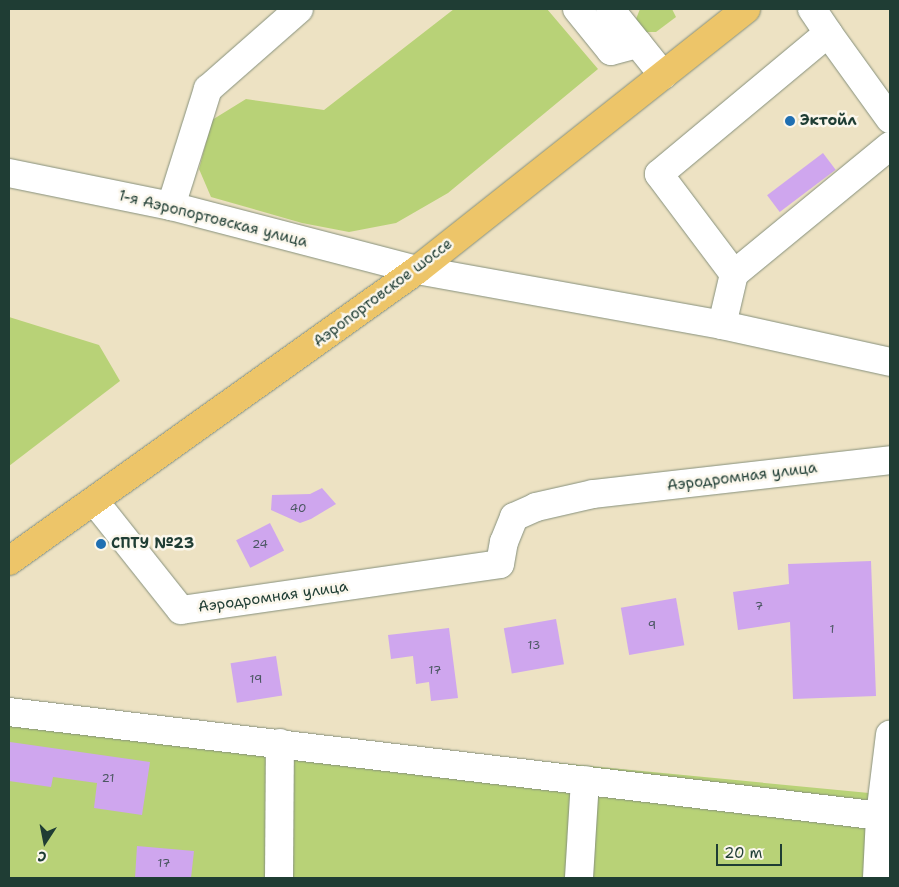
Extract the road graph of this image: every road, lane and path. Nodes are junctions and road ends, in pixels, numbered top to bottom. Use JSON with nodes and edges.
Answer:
{"nodes":[{"id":1,"x":299,"y":9,"type":"edge"},
{"id":2,"x":577,"y":9,"type":"edge"},
{"id":3,"x":610,"y":9,"type":"edge"},
{"id":4,"x":746,"y":9,"type":"edge"},
{"id":5,"x":812,"y":9,"type":"edge"},
{"id":6,"x":828,"y":33,"type":"junction"},
{"id":7,"x":638,"y":44,"type":"junction"},
{"id":8,"x":663,"y":75,"type":"junction"},
{"id":9,"x":890,"y":119,"type":"edge"},
{"id":10,"x":890,"y":146,"type":"edge"},
{"id":11,"x":9,"y":173,"type":"edge"},
{"id":12,"x":170,"y":206,"type":"junction"},
{"id":13,"x":417,"y":270,"type":"junction"},
{"id":14,"x":734,"y":274,"type":"junction"},
{"id":15,"x":722,"y":325,"type":"junction"},
{"id":16,"x":890,"y":362,"type":"edge"},
{"id":17,"x":890,"y":460,"type":"edge"},
{"id":18,"x":95,"y":502,"type":"junction"},
{"id":19,"x":9,"y":562,"type":"edge"},
{"id":20,"x":9,"y":712,"type":"edge"},
{"id":21,"x":890,"y":735,"type":"edge"},
{"id":22,"x":280,"y":743,"type":"junction"},
{"id":23,"x":584,"y":780,"type":"junction"},
{"id":24,"x":885,"y":817,"type":"edge"},
{"id":25,"x":279,"y":878,"type":"edge"},
{"id":26,"x":579,"y":878,"type":"edge"},
{"id":27,"x":877,"y":878,"type":"edge"}],
"edges":[{"from":1,"to":12,"type":"street"},
{"from":2,"to":7,"type":"street"},
{"from":3,"to":7,"type":"street"},
{"from":4,"to":8,"type":"main road","name":"Аэропортовское шоссе"},
{"from":5,"to":6,"type":"street"},
{"from":6,"to":9,"type":"street"},
{"from":6,"to":14,"type":"street"},
{"from":7,"to":8,"type":"street"},
{"from":8,"to":13,"type":"main road","name":"Аэропортовское шоссе"},
{"from":10,"to":14,"type":"street"},
{"from":11,"to":12,"type":"street","name":"1-я Аэропортовская улица"},
{"from":12,"to":13,"type":"street","name":"1-я Аэропортовская улица"},
{"from":13,"to":15,"type":"street","name":"1-я Аэропортовская улица"},
{"from":13,"to":18,"type":"main road","name":"Аэропортовское шоссе"},
{"from":14,"to":15,"type":"street"},
{"from":15,"to":16,"type":"street","name":"1-я Аэропортовская улица"},
{"from":17,"to":18,"type":"street","name":"Аэродромная улица"},
{"from":18,"to":19,"type":"main road","name":"Аэропортовское шоссе"},
{"from":20,"to":22,"type":"street"},
{"from":21,"to":24,"type":"street"},
{"from":22,"to":23,"type":"street"},
{"from":22,"to":25,"type":"street"},
{"from":23,"to":24,"type":"street"},
{"from":23,"to":26,"type":"street"},
{"from":24,"to":27,"type":"street"}]}
